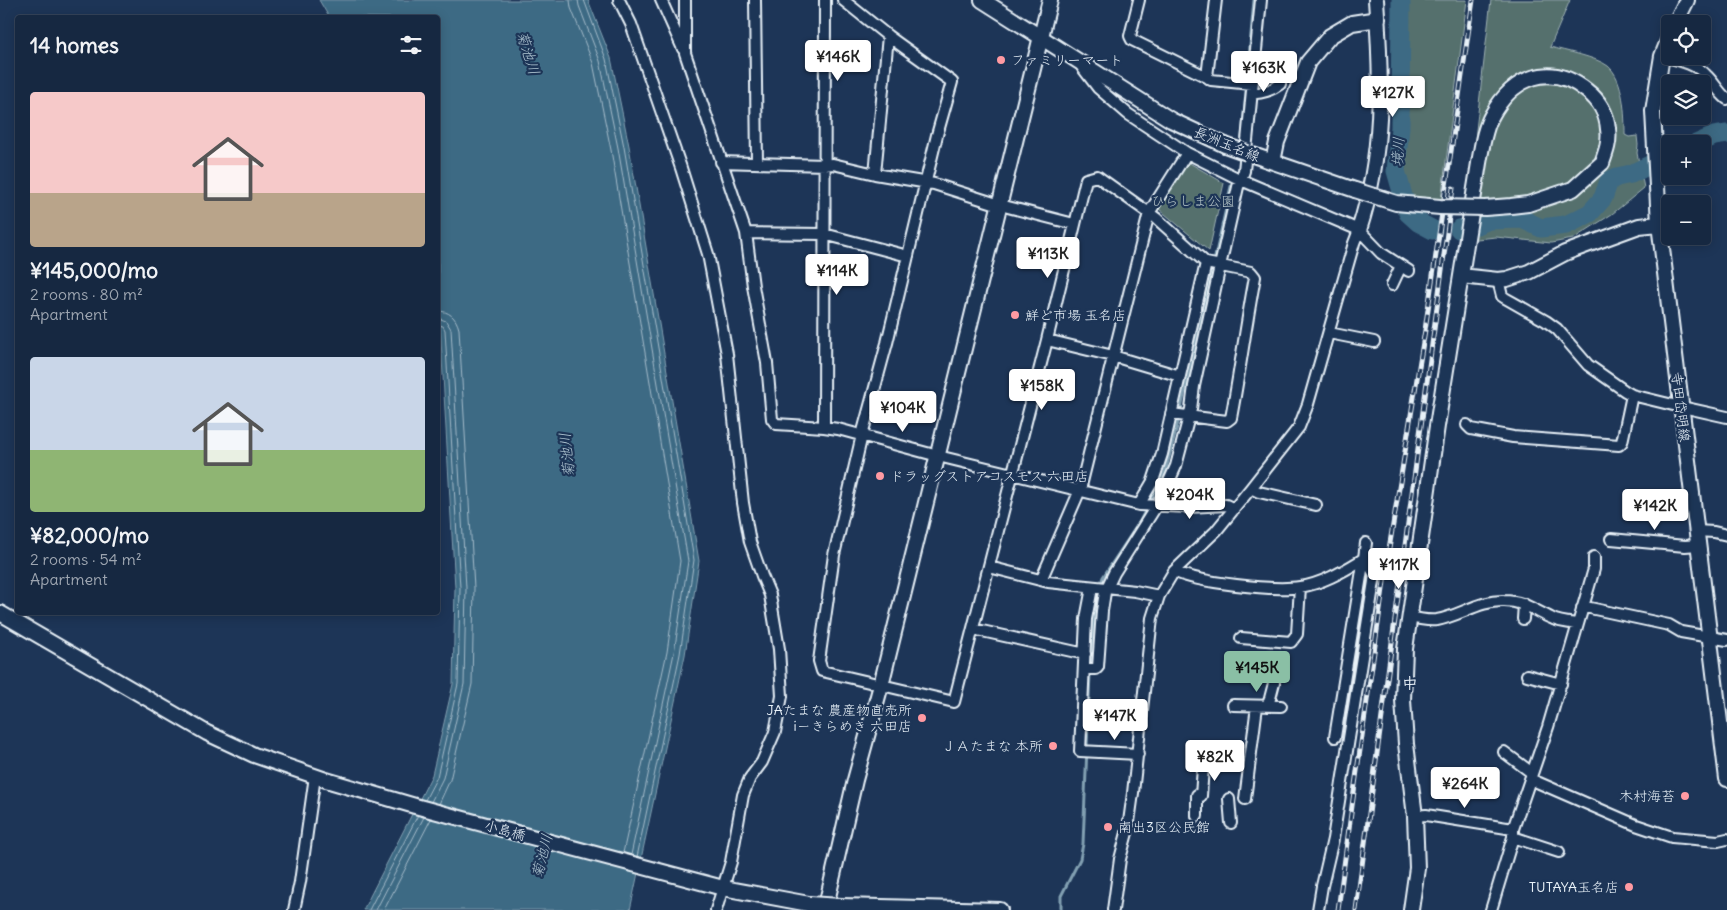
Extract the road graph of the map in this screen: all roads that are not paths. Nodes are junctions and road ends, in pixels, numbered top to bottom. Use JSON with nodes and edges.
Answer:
{"nodes":[{"id":1,"x":619,"y":0,"type":"edge"},
{"id":2,"x":660,"y":0,"type":"edge"},
{"id":3,"x":685,"y":0,"type":"edge"},
{"id":4,"x":755,"y":0,"type":"edge"},
{"id":5,"x":825,"y":0,"type":"edge"},
{"id":6,"x":843,"y":0,"type":"edge"},
{"id":7,"x":982,"y":0,"type":"edge"},
{"id":8,"x":1050,"y":0,"type":"edge"},
{"id":9,"x":1139,"y":0,"type":"edge"},
{"id":10,"x":1216,"y":0,"type":"edge"},
{"id":11,"x":1261,"y":0,"type":"edge"},
{"id":12,"x":1376,"y":0,"type":"edge"},
{"id":13,"x":1687,"y":0,"type":"edge"},
{"id":14,"x":1680,"y":15,"type":"edge"},
{"id":15,"x":1378,"y":18,"type":"junction"},
{"id":16,"x":888,"y":36,"type":"junction"},
{"id":17,"x":1040,"y":38,"type":"junction"},
{"id":18,"x":685,"y":53,"type":"junction"},
{"id":19,"x":1079,"y":62,"type":"junction"},
{"id":20,"x":1661,"y":62,"type":"edge"},
{"id":21,"x":1690,"y":65,"type":"edge"},
{"id":22,"x":1282,"y":70,"type":"dead end"},
{"id":23,"x":1207,"y":77,"type":"junction"},
{"id":24,"x":1249,"y":86,"type":"junction"},
{"id":25,"x":1727,"y":98,"type":"edge"},
{"id":26,"x":1186,"y":153,"type":"junction"},
{"id":27,"x":721,"y":162,"type":"junction"},
{"id":28,"x":1272,"y":162,"type":"junction"},
{"id":29,"x":757,"y":163,"type":"junction"},
{"id":30,"x":825,"y":165,"type":"junction"},
{"id":31,"x":875,"y":174,"type":"junction"},
{"id":32,"x":1240,"y":180,"type":"junction"},
{"id":33,"x":926,"y":183,"type":"junction"},
{"id":34,"x":1000,"y":205,"type":"junction"},
{"id":35,"x":1149,"y":213,"type":"junction"},
{"id":36,"x":1074,"y":224,"type":"junction"},
{"id":37,"x":1659,"y":224,"type":"junction"},
{"id":38,"x":1359,"y":230,"type":"junction"},
{"id":39,"x":746,"y":233,"type":"junction"},
{"id":40,"x":824,"y":234,"type":"junction"},
{"id":41,"x":908,"y":256,"type":"junction"},
{"id":42,"x":1213,"y":264,"type":"junction"},
{"id":43,"x":1460,"y":276,"type":"junction"},
{"id":44,"x":1498,"y":280,"type":"junction"},
{"id":45,"x":1392,"y":286,"type":"dead end"},
{"id":46,"x":1329,"y":333,"type":"junction"},
{"id":47,"x":1047,"y":340,"type":"junction"},
{"id":48,"x":1374,"y":342,"type":"dead end"},
{"id":49,"x":1113,"y":356,"type":"junction"},
{"id":50,"x":1180,"y":376,"type":"junction"},
{"id":51,"x":1632,"y":395,"type":"junction"},
{"id":52,"x":1681,"y":406,"type":"junction"},
{"id":53,"x":1180,"y":416,"type":"junction"},
{"id":54,"x":1727,"y":417,"type":"edge"},
{"id":55,"x":824,"y":426,"type":"junction"},
{"id":56,"x":1467,"y":426,"type":"dead end"},
{"id":57,"x":862,"y":435,"type":"junction"},
{"id":58,"x":938,"y":456,"type":"junction"},
{"id":59,"x":1012,"y":475,"type":"junction"},
{"id":60,"x":1251,"y":488,"type":"junction"},
{"id":61,"x":1080,"y":490,"type":"junction"},
{"id":62,"x":1316,"y":505,"type":"dead end"},
{"id":63,"x":1148,"y":506,"type":"junction"},
{"id":64,"x":1234,"y":509,"type":"junction"},
{"id":65,"x":1727,"y":535,"type":"edge"},
{"id":66,"x":1697,"y":538,"type":"junction"},
{"id":67,"x":1611,"y":539,"type":"dead end"},
{"id":68,"x":1366,"y":543,"type":"dead end"},
{"id":69,"x":1594,"y":557,"type":"dead end"},
{"id":70,"x":1381,"y":560,"type":"dead end"},
{"id":71,"x":1362,"y":561,"type":"junction"},
{"id":72,"x":989,"y":567,"type":"junction"},
{"id":73,"x":1174,"y":571,"type":"junction"},
{"id":74,"x":1041,"y":580,"type":"junction"},
{"id":75,"x":1099,"y":587,"type":"junction"},
{"id":76,"x":1300,"y":588,"type":"junction"},
{"id":77,"x":1159,"y":596,"type":"junction"},
{"id":78,"x":1524,"y":604,"type":"junction"},
{"id":79,"x":1582,"y":608,"type":"junction"},
{"id":80,"x":0,"y":613,"type":"edge"},
{"id":81,"x":1410,"y":617,"type":"junction"},
{"id":82,"x":1523,"y":618,"type":"dead end"},
{"id":83,"x":1577,"y":624,"type":"junction"},
{"id":84,"x":973,"y":629,"type":"junction"},
{"id":85,"x":1710,"y":637,"type":"junction"},
{"id":86,"x":1241,"y":638,"type":"dead end"},
{"id":87,"x":1727,"y":640,"type":"edge"},
{"id":88,"x":1085,"y":654,"type":"junction"},
{"id":89,"x":1089,"y":669,"type":"junction"},
{"id":90,"x":1527,"y":675,"type":"dead end"},
{"id":91,"x":1274,"y":683,"type":"dead end"},
{"id":92,"x":1561,"y":684,"type":"junction"},
{"id":93,"x":881,"y":685,"type":"junction"},
{"id":94,"x":1233,"y":705,"type":"dead end"},
{"id":95,"x":1257,"y":706,"type":"junction"},
{"id":96,"x":1268,"y":706,"type":"junction"},
{"id":97,"x":1281,"y":706,"type":"dead end"},
{"id":98,"x":1335,"y":737,"type":"dead end"},
{"id":99,"x":1504,"y":752,"type":"dead end"},
{"id":100,"x":1138,"y":754,"type":"junction"},
{"id":101,"x":1203,"y":767,"type":"dead end"},
{"id":102,"x":1531,"y":776,"type":"junction"},
{"id":103,"x":320,"y":778,"type":"junction"},
{"id":104,"x":1727,"y":779,"type":"edge"},
{"id":105,"x":1229,"y":799,"type":"dead end"},
{"id":106,"x":1245,"y":799,"type":"dead end"},
{"id":107,"x":1197,"y":816,"type":"dead end"},
{"id":108,"x":1415,"y":816,"type":"junction"},
{"id":109,"x":1231,"y":823,"type":"dead end"},
{"id":110,"x":1513,"y":833,"type":"junction"},
{"id":111,"x":1727,"y":840,"type":"edge"},
{"id":112,"x":1559,"y":852,"type":"dead end"},
{"id":113,"x":718,"y":887,"type":"junction"},
{"id":114,"x":1493,"y":909,"type":"edge"},
{"id":115,"x":294,"y":910,"type":"edge"},
{"id":116,"x":716,"y":910,"type":"edge"},
{"id":117,"x":825,"y":910,"type":"edge"},
{"id":118,"x":1000,"y":910,"type":"edge"},
{"id":119,"x":1113,"y":910,"type":"edge"},
{"id":120,"x":1318,"y":910,"type":"edge"},
{"id":121,"x":1411,"y":910,"type":"edge"}],
"edges":[{"from":1,"to":113,"type":"street"},
{"from":2,"to":18,"type":"street"},
{"from":3,"to":18,"type":"street"},
{"from":4,"to":29,"type":"street"},
{"from":5,"to":30,"type":"street"},
{"from":6,"to":16,"type":"street"},
{"from":7,"to":17,"type":"street","name":"長洲玉名線"},
{"from":8,"to":17,"type":"street"},
{"from":9,"to":23,"type":"street"},
{"from":10,"to":23,"type":"street"},
{"from":11,"to":24,"type":"street"},
{"from":12,"to":15,"type":"street"},
{"from":13,"to":14,"type":"street"},
{"from":15,"to":28,"type":"street"},
{"from":15,"to":38,"type":"street"},
{"from":16,"to":31,"type":"street"},
{"from":16,"to":33,"type":"street"},
{"from":17,"to":19,"type":"street","name":"長洲玉名線"},
{"from":17,"to":34,"type":"street"},
{"from":18,"to":27,"type":"street"},
{"from":19,"to":26,"type":"street"},
{"from":19,"to":28,"type":"street","name":"長洲玉名線","bridge":true},
{"from":20,"to":37,"type":"street","name":"寺田岱明線"},
{"from":21,"to":25,"type":"street"},
{"from":22,"to":24,"type":"street"},
{"from":23,"to":24,"type":"street"},
{"from":24,"to":32,"type":"street"},
{"from":26,"to":32,"type":"street"},
{"from":26,"to":35,"type":"street"},
{"from":27,"to":29,"type":"street"},
{"from":27,"to":39,"type":"street"},
{"from":28,"to":43,"type":"street","name":"長洲玉名線","bridge":true},
{"from":29,"to":30,"type":"street"},
{"from":30,"to":31,"type":"street"},
{"from":30,"to":40,"type":"street"},
{"from":31,"to":33,"type":"street"},
{"from":32,"to":38,"type":"street"},
{"from":32,"to":42,"type":"street"},
{"from":33,"to":34,"type":"street"},
{"from":33,"to":41,"type":"street"},
{"from":34,"to":36,"type":"street"},
{"from":34,"to":58,"type":"street"},
{"from":35,"to":36,"type":"street"},
{"from":35,"to":42,"type":"street"},
{"from":35,"to":49,"type":"street"},
{"from":36,"to":47,"type":"street"},
{"from":37,"to":44,"type":"street"},
{"from":37,"to":52,"type":"street","name":"寺田岱明線"},
{"from":38,"to":45,"type":"street"},
{"from":38,"to":46,"type":"street"},
{"from":39,"to":40,"type":"street"},
{"from":39,"to":55,"type":"street"},
{"from":40,"to":41,"type":"street"},
{"from":40,"to":55,"type":"street"},
{"from":41,"to":57,"type":"street"},
{"from":42,"to":50,"type":"street"},
{"from":42,"to":53,"type":"street"},
{"from":42,"to":53,"type":"street"},
{"from":43,"to":44,"type":"street"},
{"from":43,"to":81,"type":"street","name":"長洲玉名線"},
{"from":44,"to":51,"type":"street"},
{"from":46,"to":48,"type":"street"},
{"from":46,"to":60,"type":"street"},
{"from":47,"to":49,"type":"street"},
{"from":47,"to":59,"type":"street"},
{"from":49,"to":50,"type":"street"},
{"from":49,"to":61,"type":"street"},
{"from":50,"to":53,"type":"street"},
{"from":51,"to":52,"type":"street"},
{"from":51,"to":56,"type":"street"},
{"from":52,"to":54,"type":"street"},
{"from":52,"to":66,"type":"street","name":"寺田岱明線"},
{"from":53,"to":63,"type":"street"},
{"from":53,"to":63,"type":"street"},
{"from":55,"to":57,"type":"street"},
{"from":57,"to":58,"type":"street"},
{"from":57,"to":93,"type":"street"},
{"from":58,"to":59,"type":"street"},
{"from":58,"to":93,"type":"street"},
{"from":59,"to":61,"type":"street"},
{"from":59,"to":72,"type":"street"},
{"from":60,"to":62,"type":"street"},
{"from":60,"to":64,"type":"street"},
{"from":61,"to":63,"type":"street"},
{"from":61,"to":74,"type":"street"},
{"from":63,"to":64,"type":"street"},
{"from":63,"to":75,"type":"street"},
{"from":64,"to":73,"type":"street"},
{"from":65,"to":66,"type":"street"},
{"from":66,"to":67,"type":"street"},
{"from":66,"to":85,"type":"street","name":"寺田岱明線"},
{"from":68,"to":71,"type":"street"},
{"from":69,"to":79,"type":"street"},
{"from":70,"to":71,"type":"street"},
{"from":71,"to":76,"type":"street"},
{"from":71,"to":98,"type":"street"},
{"from":71,"to":120,"type":"street"},
{"from":72,"to":74,"type":"street"},
{"from":72,"to":84,"type":"street"},
{"from":73,"to":76,"type":"street"},
{"from":73,"to":77,"type":"street"},
{"from":74,"to":75,"type":"street"},
{"from":75,"to":77,"type":"street"},
{"from":75,"to":88,"type":"street"},
{"from":75,"to":89,"type":"street"},
{"from":76,"to":86,"type":"street"},
{"from":77,"to":100,"type":"street"},
{"from":78,"to":81,"type":"street"},
{"from":78,"to":82,"type":"street"},
{"from":78,"to":83,"type":"street"},
{"from":79,"to":83,"type":"street"},
{"from":79,"to":85,"type":"street"},
{"from":80,"to":103,"type":"street","name":"小島橋"},
{"from":81,"to":108,"type":"street","name":"長洲玉名線"},
{"from":83,"to":92,"type":"street"},
{"from":84,"to":88,"type":"street"},
{"from":84,"to":93,"type":"street"},
{"from":85,"to":87,"type":"street"},
{"from":85,"to":104,"type":"street","name":"寺田岱明線"},
{"from":88,"to":89,"type":"street"},
{"from":89,"to":100,"type":"street"},
{"from":90,"to":92,"type":"street"},
{"from":91,"to":96,"type":"street"},
{"from":92,"to":102,"type":"street"},
{"from":93,"to":117,"type":"street"},
{"from":94,"to":95,"type":"street"},
{"from":95,"to":96,"type":"street"},
{"from":95,"to":106,"type":"street"},
{"from":96,"to":97,"type":"street"},
{"from":99,"to":102,"type":"street"},
{"from":100,"to":119,"type":"street"},
{"from":101,"to":107,"type":"street"},
{"from":102,"to":110,"type":"street"},
{"from":102,"to":111,"type":"street"},
{"from":103,"to":113,"type":"street","name":"小島橋"},
{"from":103,"to":115,"type":"street"},
{"from":105,"to":109,"type":"street"},
{"from":108,"to":110,"type":"street"},
{"from":108,"to":121,"type":"street","name":"長洲玉名線"},
{"from":110,"to":112,"type":"street"},
{"from":110,"to":114,"type":"street"},
{"from":113,"to":116,"type":"street"},
{"from":113,"to":118,"type":"street","name":"小島橋","bridge":true}]}
